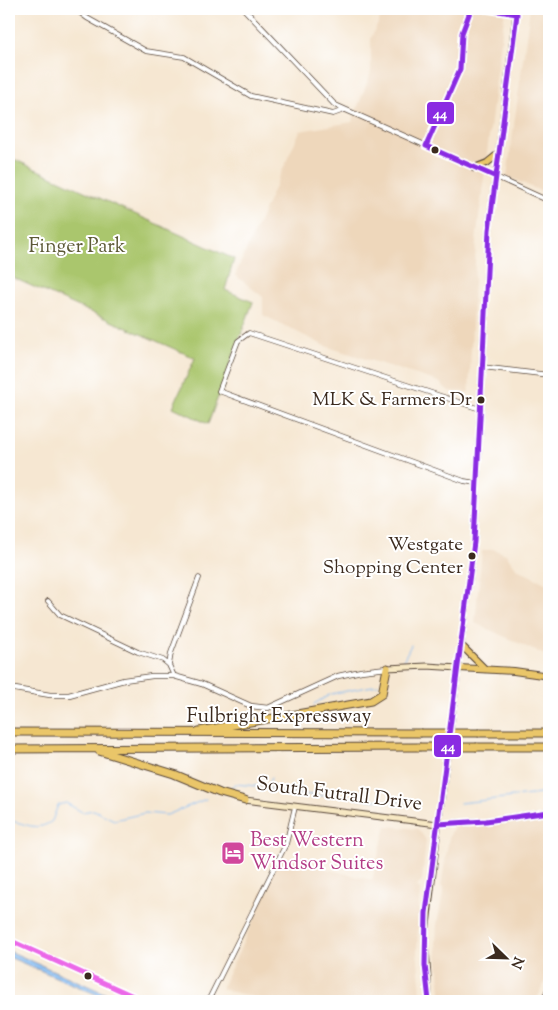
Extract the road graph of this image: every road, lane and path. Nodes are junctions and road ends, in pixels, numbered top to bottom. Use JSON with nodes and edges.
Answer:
{"nodes":[{"id":1,"x":75,"y":9,"type":"edge"},
{"id":2,"x":244,"y":9,"type":"edge"},
{"id":3,"x":518,"y":9,"type":"edge"},
{"id":4,"x":344,"y":110,"type":"junction"},
{"id":5,"x":498,"y":154,"type":"junction"},
{"id":6,"x":474,"y":168,"type":"junction"},
{"id":7,"x":494,"y":176,"type":"junction"},
{"id":8,"x":549,"y":201,"type":"edge"},
{"id":9,"x":481,"y":367,"type":"junction"},
{"id":10,"x":549,"y":375,"type":"edge"},
{"id":11,"x":480,"y":409,"type":"junction"},
{"id":12,"x":476,"y":483,"type":"junction"},
{"id":13,"x":199,"y":578,"type":"dead end"},
{"id":14,"x":48,"y":601,"type":"dead end"},
{"id":15,"x":462,"y":646,"type":"junction"},
{"id":16,"x":169,"y":665,"type":"junction"},
{"id":17,"x":387,"y":668,"type":"junction"},
{"id":18,"x":459,"y":668,"type":"junction"},
{"id":19,"x":485,"y":669,"type":"junction"},
{"id":20,"x":174,"y":676,"type":"junction"},
{"id":21,"x":549,"y":676,"type":"edge"},
{"id":22,"x":9,"y":688,"type":"edge"},
{"id":23,"x":9,"y":732,"type":"edge"},
{"id":24,"x":549,"y":732,"type":"edge"},
{"id":25,"x":181,"y":734,"type":"junction"},
{"id":26,"x":549,"y":747,"type":"edge"},
{"id":27,"x":91,"y":748,"type":"junction"},
{"id":28,"x":9,"y":749,"type":"edge"},
{"id":29,"x":245,"y":800,"type":"joint"},
{"id":30,"x":295,"y":807,"type":"junction"},
{"id":31,"x":549,"y":812,"type":"edge"},
{"id":32,"x":438,"y":824,"type":"junction"},
{"id":33,"x":9,"y":940,"type":"edge"},
{"id":34,"x":549,"y":986,"type":"edge"},
{"id":35,"x":144,"y":1001,"type":"edge"},
{"id":36,"x":208,"y":1001,"type":"edge"},
{"id":37,"x":429,"y":1001,"type":"edge"},
{"id":38,"x":542,"y":1001,"type":"edge"}],
"edges":[{"from":1,"to":4,"type":"street"},
{"from":2,"to":4,"type":"street"},
{"from":3,"to":5,"type":"highway"},
{"from":4,"to":6,"type":"street"},
{"from":5,"to":6,"type":"main road"},
{"from":5,"to":7,"type":"highway"},
{"from":6,"to":7,"type":"street"},
{"from":7,"to":8,"type":"street"},
{"from":7,"to":9,"type":"highway"},
{"from":9,"to":10,"type":"street"},
{"from":9,"to":11,"type":"highway"},
{"from":11,"to":12,"type":"highway"},
{"from":11,"to":12,"type":"street"},
{"from":12,"to":15,"type":"highway"},
{"from":13,"to":16,"type":"street"},
{"from":14,"to":16,"type":"street"},
{"from":15,"to":18,"type":"highway"},
{"from":15,"to":19,"type":"main road"},
{"from":16,"to":20,"type":"street"},
{"from":17,"to":18,"type":"main road"},
{"from":17,"to":20,"type":"street"},
{"from":17,"to":25,"type":"highway"},
{"from":18,"to":19,"type":"highway"},
{"from":18,"to":32,"type":"highway"},
{"from":19,"to":21,"type":"highway"},
{"from":20,"to":22,"type":"street"},
{"from":23,"to":25,"type":"highway","name":"Fulbright Expressway"},
{"from":24,"to":25,"type":"highway","name":"Fulbright Expressway","bridge":true},
{"from":26,"to":27,"type":"highway","name":"Fulbright Expressway","bridge":true},
{"from":27,"to":28,"type":"highway","name":"Fulbright Expressway"},
{"from":27,"to":29,"type":"highway"},
{"from":29,"to":30,"type":"main road","name":"South Futrall Drive"},
{"from":30,"to":32,"type":"main road","name":"South Futrall Drive"},
{"from":30,"to":36,"type":"street"},
{"from":31,"to":32,"type":"highway","name":"South Futrall Drive"},
{"from":32,"to":37,"type":"main road"},
{"from":33,"to":35,"type":"street"},
{"from":34,"to":38,"type":"street"}]}
